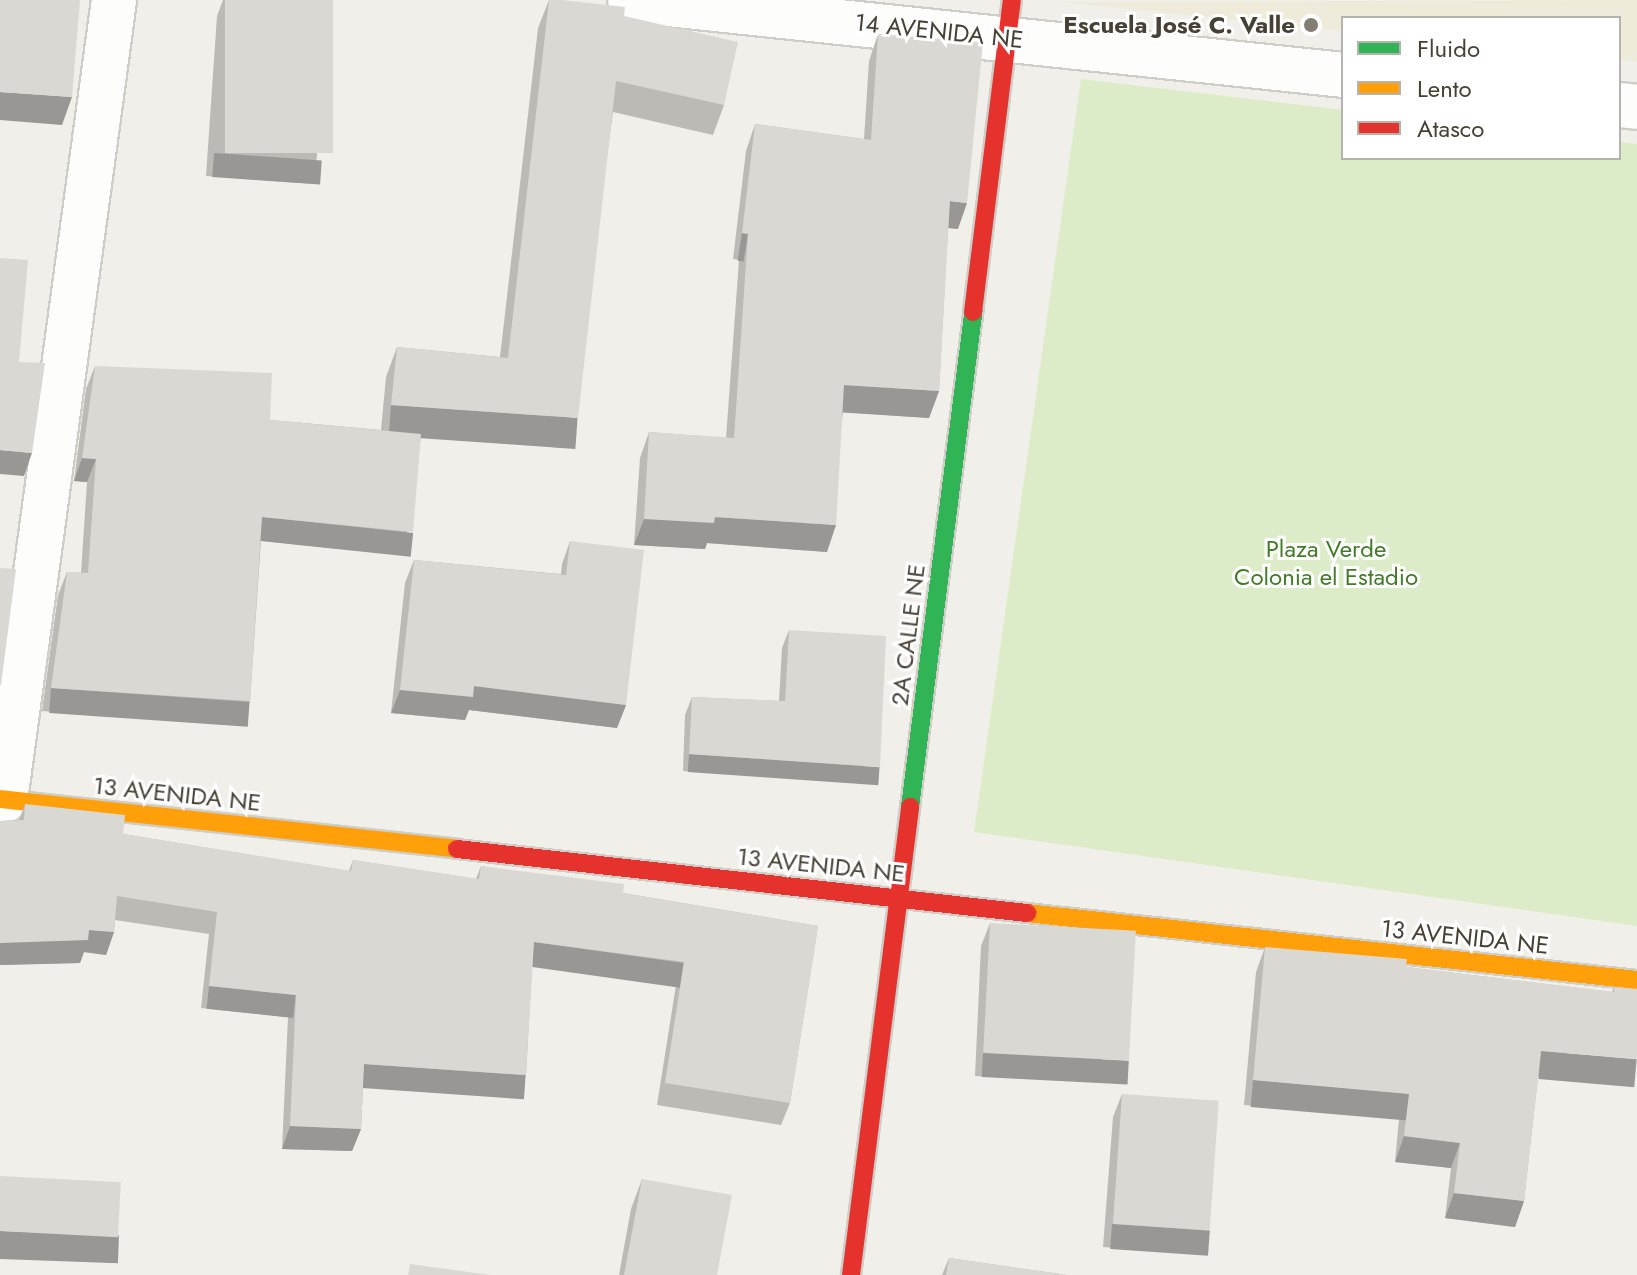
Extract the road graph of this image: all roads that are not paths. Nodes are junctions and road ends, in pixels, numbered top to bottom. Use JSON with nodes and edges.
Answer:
{"nodes":[{"id":1,"x":114,"y":0,"type":"edge"},
{"id":2,"x":630,"y":0,"type":"edge"},
{"id":3,"x":1010,"y":19,"type":"edge"},
{"id":4,"x":1341,"y":75,"type":"edge"},
{"id":5,"x":2,"y":799,"type":"edge"},
{"id":6,"x":899,"y":898,"type":"junction"},
{"id":7,"x":1637,"y":980,"type":"edge"},
{"id":8,"x":851,"y":1275,"type":"edge"}],
"edges":[{"from":1,"to":5,"type":"street"},
{"from":2,"to":3,"type":"street","name":"14 AVENIDA NE"},
{"from":3,"to":4,"type":"street","name":"14 AVENIDA NE"},
{"from":3,"to":6,"type":"street","name":"2A CALLE NE"},
{"from":5,"to":6,"type":"street","name":"13 AVENIDA NE"},
{"from":6,"to":7,"type":"street","name":"13 AVENIDA NE"},
{"from":6,"to":8,"type":"street","name":"2A CALLE NE"}]}
